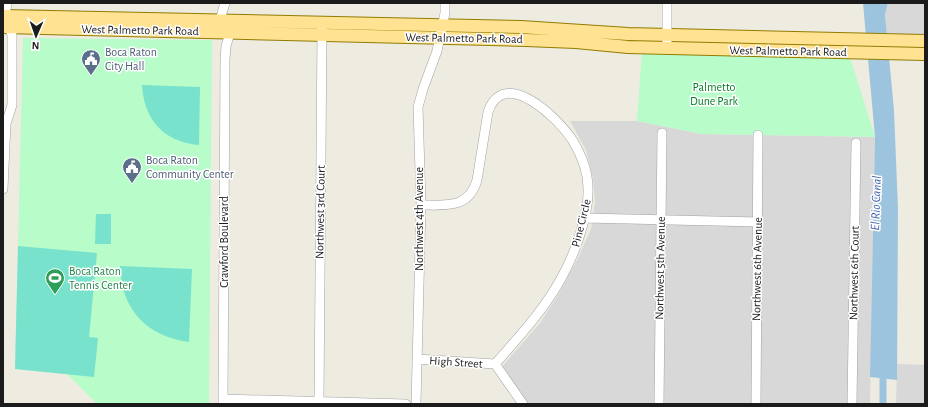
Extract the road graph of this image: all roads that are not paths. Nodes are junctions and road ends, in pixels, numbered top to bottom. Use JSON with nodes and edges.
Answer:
{"nodes":[{"id":1,"x":7,"y":3,"type":"edge"},
{"id":2,"x":225,"y":3,"type":"edge"},
{"id":3,"x":445,"y":3,"type":"edge"},
{"id":4,"x":667,"y":3,"type":"edge"},
{"id":5,"x":220,"y":20,"type":"junction"},
{"id":6,"x":257,"y":21,"type":"junction"},
{"id":7,"x":5,"y":22,"type":"edge"},
{"id":8,"x":322,"y":22,"type":"junction"},
{"id":9,"x":442,"y":26,"type":"junction"},
{"id":10,"x":199,"y":32,"type":"junction"},
{"id":11,"x":230,"y":33,"type":"junction"},
{"id":12,"x":322,"y":35,"type":"junction"},
{"id":13,"x":667,"y":35,"type":"junction"},
{"id":14,"x":440,"y":38,"type":"junction"},
{"id":15,"x":925,"y":41,"type":"edge"},
{"id":16,"x":667,"y":48,"type":"junction"},
{"id":17,"x":925,"y":54,"type":"edge"},
{"id":18,"x":3,"y":114,"type":"edge"},
{"id":19,"x":6,"y":124,"type":"junction"},
{"id":20,"x":662,"y":133,"type":"dead end"},
{"id":21,"x":758,"y":135,"type":"dead end"},
{"id":22,"x":856,"y":143,"type":"dead end"},
{"id":23,"x":3,"y":189,"type":"edge"},
{"id":24,"x":421,"y":205,"type":"junction"},
{"id":25,"x":585,"y":218,"type":"junction"},
{"id":26,"x":661,"y":220,"type":"junction"},
{"id":27,"x":758,"y":222,"type":"junction"},
{"id":28,"x":417,"y":359,"type":"junction"},
{"id":29,"x":495,"y":364,"type":"junction"},
{"id":30,"x":223,"y":402,"type":"edge"},
{"id":31,"x":319,"y":402,"type":"junction"},
{"id":32,"x":406,"y":404,"type":"edge"},
{"id":33,"x":416,"y":404,"type":"edge"},
{"id":34,"x":523,"y":404,"type":"edge"},
{"id":35,"x":659,"y":404,"type":"edge"},
{"id":36,"x":756,"y":404,"type":"edge"},
{"id":37,"x":852,"y":404,"type":"edge"}],
"edges":[{"from":1,"to":7,"type":"street"},
{"from":2,"to":5,"type":"street"},
{"from":3,"to":9,"type":"street","name":"Northwest 4th Avenue"},
{"from":4,"to":13,"type":"street"},
{"from":5,"to":6,"type":"main road","name":"West Palmetto Park Road"},
{"from":5,"to":7,"type":"main road","name":"West Palmetto Park Road"},
{"from":5,"to":10,"type":"main road"},
{"from":6,"to":8,"type":"main road","name":"West Palmetto Park Road"},
{"from":6,"to":11,"type":"main road"},
{"from":7,"to":10,"type":"main road","name":"West Palmetto Park Road"},
{"from":7,"to":19,"type":"street"},
{"from":8,"to":9,"type":"main road","name":"West Palmetto Park Road"},
{"from":8,"to":12,"type":"street","name":"Northwest 3rd Court"},
{"from":9,"to":13,"type":"main road","name":"West Palmetto Park Road"},
{"from":9,"to":14,"type":"street","name":"Northwest 4th Avenue"},
{"from":10,"to":11,"type":"main road","name":"West Palmetto Park Road"},
{"from":11,"to":12,"type":"main road","name":"West Palmetto Park Road"},
{"from":11,"to":30,"type":"street","name":"Crawford Boulevard"},
{"from":12,"to":14,"type":"main road","name":"West Palmetto Park Road"},
{"from":12,"to":31,"type":"street","name":"Northwest 3rd Court"},
{"from":13,"to":15,"type":"main road","name":"West Palmetto Park Road"},
{"from":13,"to":16,"type":"street"},
{"from":14,"to":16,"type":"main road","name":"West Palmetto Park Road"},
{"from":14,"to":24,"type":"street","name":"Northwest 4th Avenue"},
{"from":16,"to":17,"type":"main road","name":"West Palmetto Park Road"},
{"from":18,"to":19,"type":"street"},
{"from":19,"to":23,"type":"street"},
{"from":20,"to":26,"type":"street","name":"Northwest 5th Avenue"},
{"from":21,"to":27,"type":"street","name":"Northwest 6th Avenue"},
{"from":22,"to":37,"type":"street","name":"Northwest 6th Court"},
{"from":24,"to":25,"type":"street","name":"Pine Circle"},
{"from":24,"to":28,"type":"street","name":"Northwest 4th Avenue"},
{"from":25,"to":26,"type":"street"},
{"from":25,"to":29,"type":"street","name":"Pine Circle"},
{"from":26,"to":27,"type":"street"},
{"from":26,"to":35,"type":"street","name":"Northwest 5th Avenue"},
{"from":27,"to":36,"type":"street","name":"Northwest 6th Avenue"},
{"from":28,"to":29,"type":"street","name":"High Street"},
{"from":28,"to":33,"type":"street","name":"Northwest 4th Avenue"},
{"from":29,"to":34,"type":"street","name":"High Street"},
{"from":30,"to":31,"type":"street"},
{"from":31,"to":32,"type":"street"}]}
